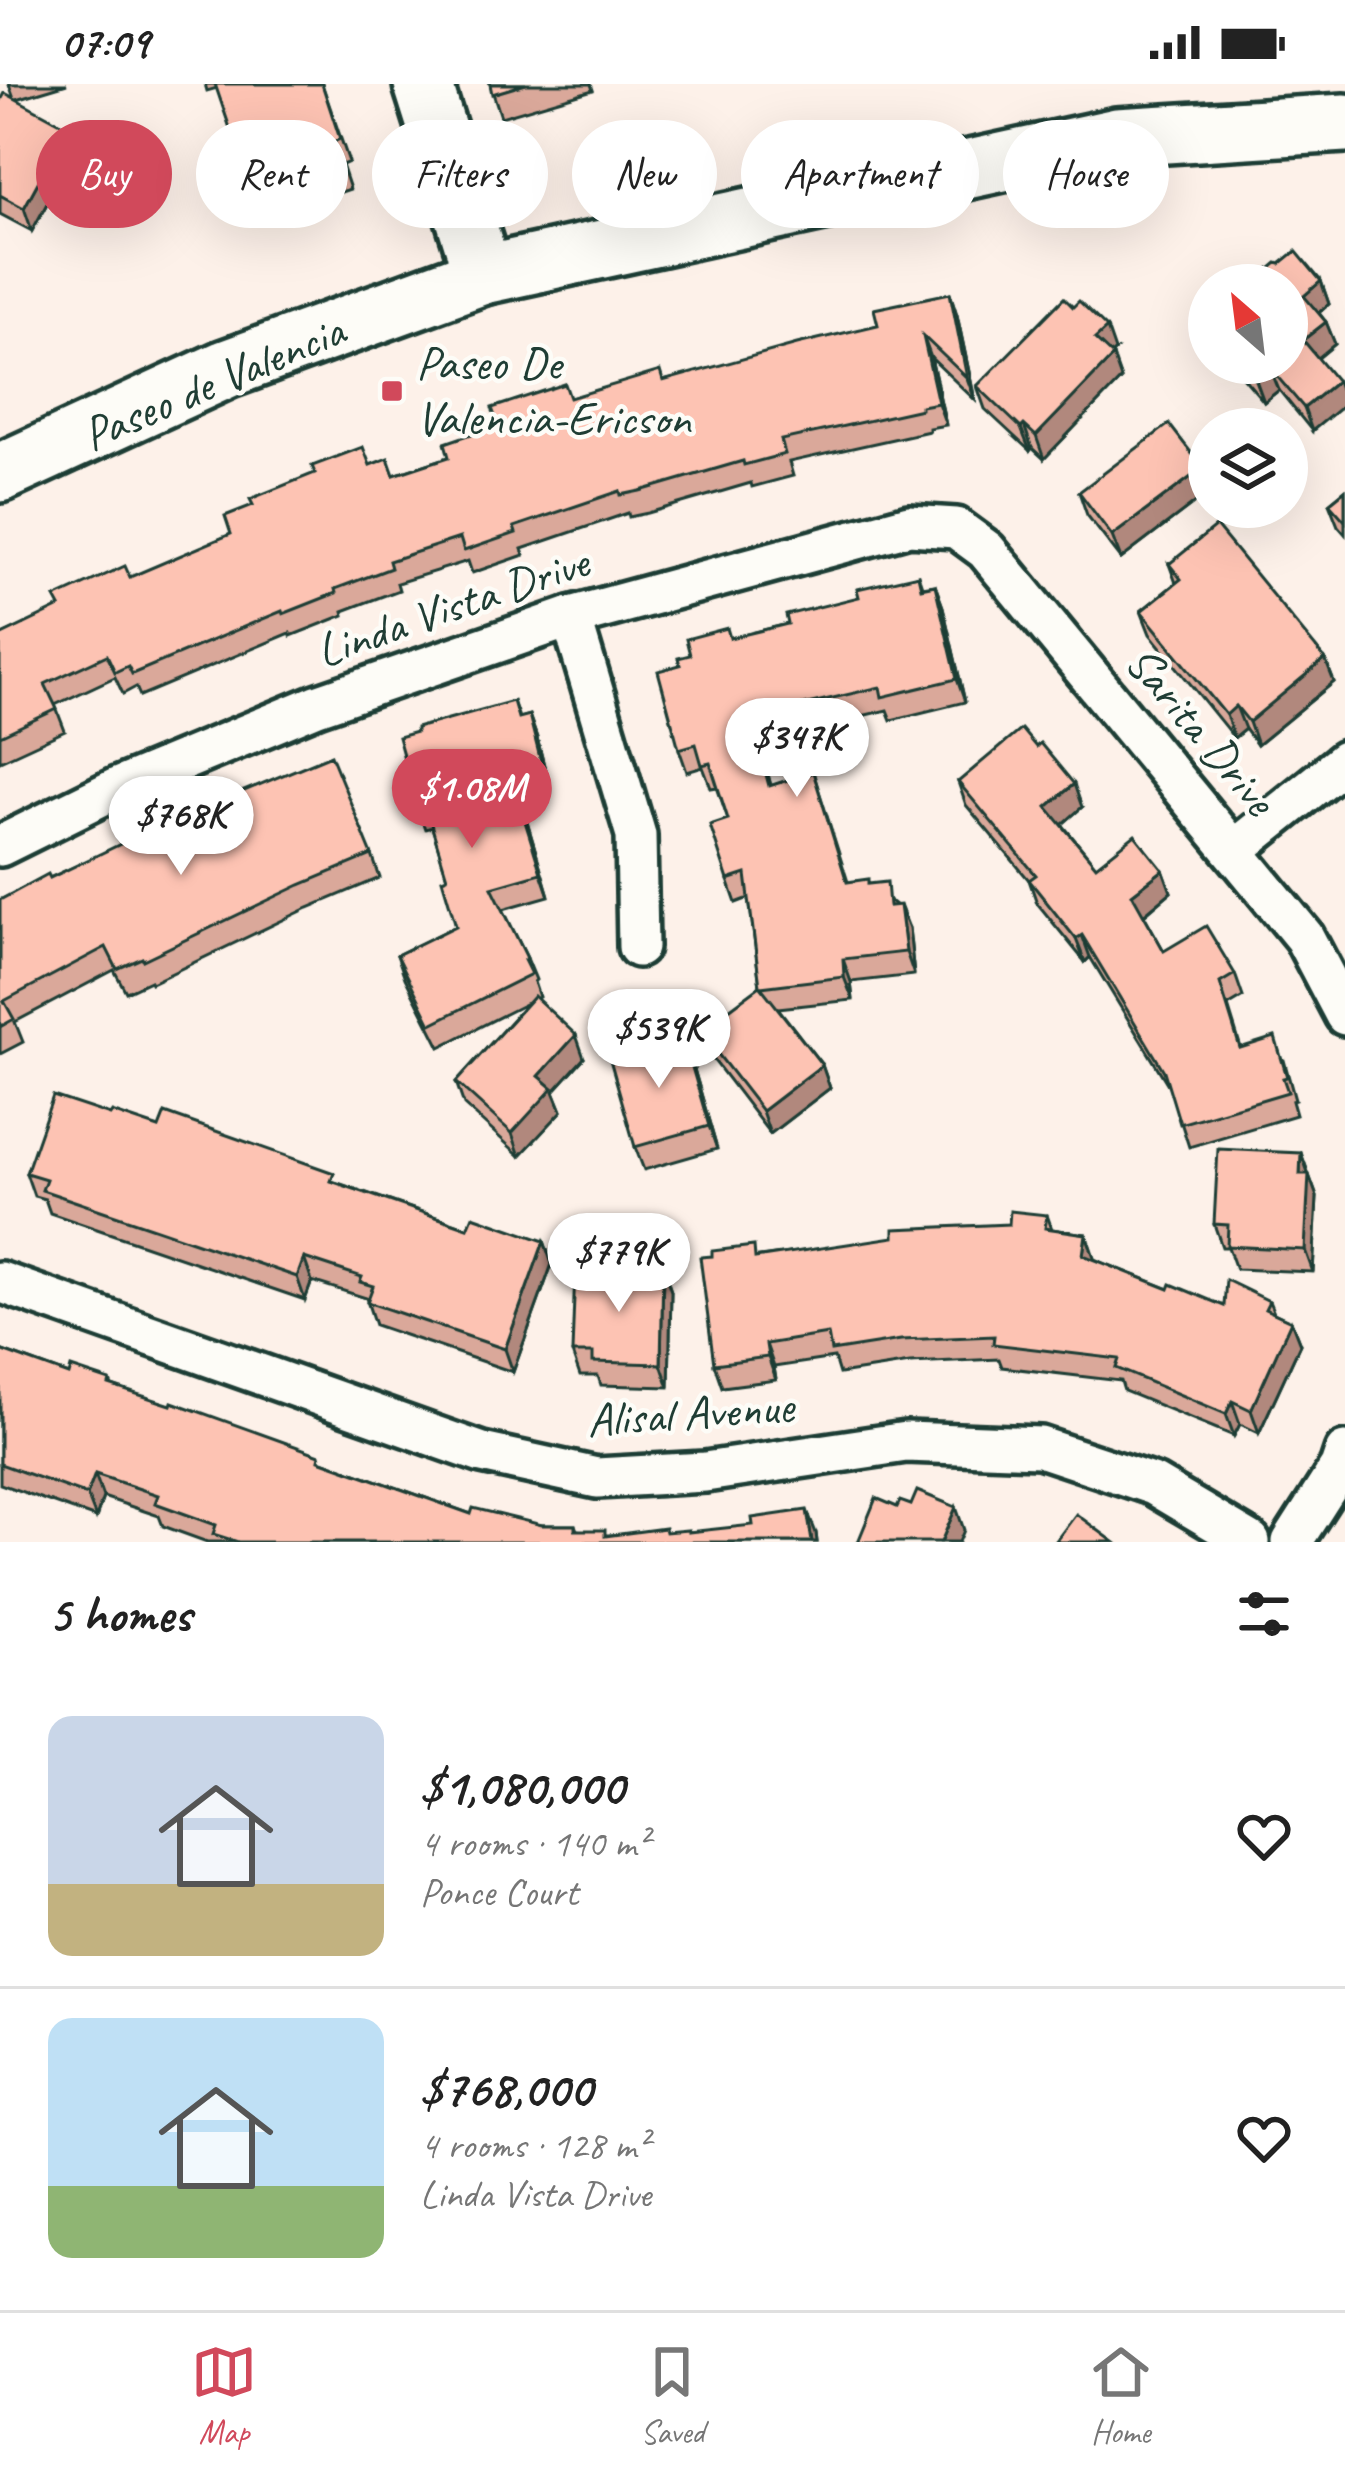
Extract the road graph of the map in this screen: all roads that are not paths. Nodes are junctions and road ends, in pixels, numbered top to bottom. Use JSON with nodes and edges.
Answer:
{"nodes":[{"id":1,"x":423,"y":84,"type":"edge"},
{"id":2,"x":1345,"y":123,"type":"edge"},
{"id":3,"x":483,"y":275,"type":"junction"},
{"id":4,"x":0,"y":473,"type":"edge"},
{"id":5,"x":956,"y":528,"type":"joint"},
{"id":6,"x":571,"y":616,"type":"junction"},
{"id":7,"x":1345,"y":761,"type":"edge"},
{"id":8,"x":0,"y":845,"type":"edge"},
{"id":9,"x":1234,"y":850,"type":"junction"},
{"id":10,"x":638,"y":947,"type":"dead end"},
{"id":11,"x":1345,"y":1015,"type":"edge"},
{"id":12,"x":0,"y":1282,"type":"edge"},
{"id":13,"x":1345,"y":1452,"type":"edge"},
{"id":14,"x":1250,"y":1542,"type":"edge"},
{"id":15,"x":1292,"y":1542,"type":"edge"}],
"edges":[{"from":1,"to":3,"type":"main road"},
{"from":2,"to":3,"type":"main road","name":"Paseo de Valencia"},
{"from":3,"to":4,"type":"main road","name":"Paseo de Valencia"},
{"from":5,"to":6,"type":"street","name":"Linda Vista Drive"},
{"from":5,"to":9,"type":"street","name":"Sarita Drive"},
{"from":6,"to":8,"type":"street","name":"Linda Vista Drive"},
{"from":6,"to":10,"type":"street"},
{"from":7,"to":9,"type":"street"},
{"from":9,"to":11,"type":"street","name":"Sarita Drive"},
{"from":12,"to":14,"type":"street","name":"Alisal Avenue"},
{"from":13,"to":15,"type":"street"}]}
